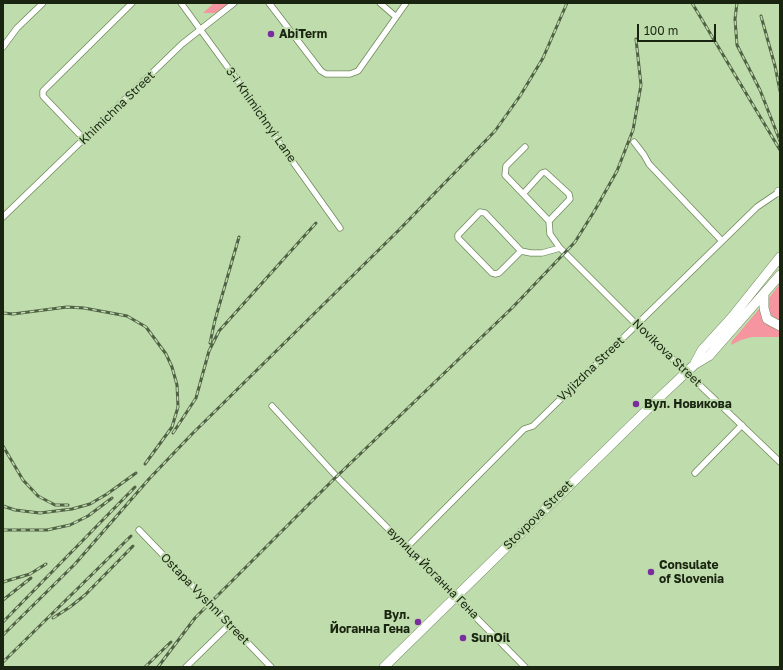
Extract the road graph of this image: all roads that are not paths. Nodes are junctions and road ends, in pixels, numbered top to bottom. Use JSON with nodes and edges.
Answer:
{"nodes":[{"id":1,"x":43,"y":3,"type":"edge"},
{"id":2,"x":132,"y":3,"type":"edge"},
{"id":3,"x":181,"y":3,"type":"edge"},
{"id":4,"x":234,"y":3,"type":"edge"},
{"id":5,"x":269,"y":3,"type":"edge"},
{"id":6,"x":380,"y":3,"type":"edge"},
{"id":7,"x":406,"y":3,"type":"edge"},
{"id":8,"x":395,"y":16,"type":"junction"},
{"id":9,"x":200,"y":30,"type":"junction"},
{"id":10,"x":3,"y":47,"type":"edge"},
{"id":11,"x":84,"y":140,"type":"junction"},
{"id":12,"x":634,"y":142,"type":"dead end"},
{"id":13,"x":526,"y":147,"type":"dead end"},
{"id":14,"x":780,"y":192,"type":"edge"},
{"id":15,"x":523,"y":194,"type":"junction"},
{"id":16,"x":3,"y":217,"type":"edge"},
{"id":17,"x":550,"y":221,"type":"junction"},
{"id":18,"x":340,"y":228,"type":"dead end"},
{"id":19,"x":722,"y":241,"type":"junction"},
{"id":20,"x":560,"y":248,"type":"junction"},
{"id":21,"x":521,"y":251,"type":"junction"},
{"id":22,"x":780,"y":257,"type":"edge"},
{"id":23,"x":780,"y":274,"type":"edge"},
{"id":24,"x":764,"y":294,"type":"junction"},
{"id":25,"x":637,"y":325,"type":"junction"},
{"id":26,"x":780,"y":326,"type":"edge"},
{"id":27,"x":694,"y":365,"type":"junction"},
{"id":28,"x":686,"y":372,"type":"junction"},
{"id":29,"x":272,"y":406,"type":"dead end"},
{"id":30,"x":742,"y":425,"type":"junction"},
{"id":31,"x":780,"y":462,"type":"edge"},
{"id":32,"x":695,"y":473,"type":"dead end"},
{"id":33,"x":139,"y":530,"type":"dead end"},
{"id":34,"x":406,"y":548,"type":"junction"},
{"id":35,"x":456,"y":596,"type":"junction"},
{"id":36,"x":229,"y":625,"type":"junction"},
{"id":37,"x":186,"y":667,"type":"edge"},
{"id":38,"x":271,"y":667,"type":"edge"},
{"id":39,"x":384,"y":667,"type":"edge"},
{"id":40,"x":525,"y":667,"type":"edge"}],
"edges":[{"from":1,"to":10,"type":"street"},
{"from":2,"to":11,"type":"street"},
{"from":3,"to":9,"type":"street","name":"3-i Khimichnyi Lane"},
{"from":4,"to":9,"type":"street","name":"Khimichna Street"},
{"from":5,"to":8,"type":"street"},
{"from":6,"to":8,"type":"street"},
{"from":7,"to":8,"type":"street"},
{"from":9,"to":11,"type":"street","name":"Khimichna Street"},
{"from":9,"to":18,"type":"street","name":"3-i Khimichnyi Lane"},
{"from":11,"to":16,"type":"street","name":"Khimichna Street"},
{"from":12,"to":19,"type":"street"},
{"from":13,"to":15,"type":"street"},
{"from":14,"to":19,"type":"street","name":"Vyjizdna Street"},
{"from":15,"to":17,"type":"street"},
{"from":15,"to":17,"type":"street"},
{"from":17,"to":20,"type":"street","name":"Novikova Street"},
{"from":19,"to":25,"type":"street","name":"Vyjizdna Street"},
{"from":20,"to":21,"type":"street"},
{"from":20,"to":25,"type":"street","name":"Novikova Street"},
{"from":21,"to":21,"type":"street"},
{"from":22,"to":27,"type":"main road","name":"Stovpova Street"},
{"from":23,"to":24,"type":"main road","name":"Stovpova Street"},
{"from":24,"to":26,"type":"main road"},
{"from":24,"to":27,"type":"main road","name":"Stovpova Street"},
{"from":25,"to":28,"type":"street","name":"Novikova Street"},
{"from":25,"to":34,"type":"street","name":"Vyjizdna Street"},
{"from":27,"to":28,"type":"main road","name":"Stovpova Street"},
{"from":28,"to":30,"type":"street","name":"Novikova Street"},
{"from":28,"to":35,"type":"main road","name":"Stovpova Street"},
{"from":29,"to":34,"type":"street","name":"вулиця Йоганна Гена"},
{"from":30,"to":31,"type":"street","name":"Novikova Street"},
{"from":30,"to":32,"type":"street"},
{"from":33,"to":36,"type":"street","name":"Ostapa Vyshni Street"},
{"from":34,"to":35,"type":"street","name":"вулиця Йоганна Гена"},
{"from":35,"to":39,"type":"main road","name":"Stovpova Street"},
{"from":35,"to":40,"type":"street","name":"вулиця Йоганна Гена"},
{"from":36,"to":37,"type":"street"},
{"from":36,"to":38,"type":"street","name":"Ostapa Vyshni Street"}]}
